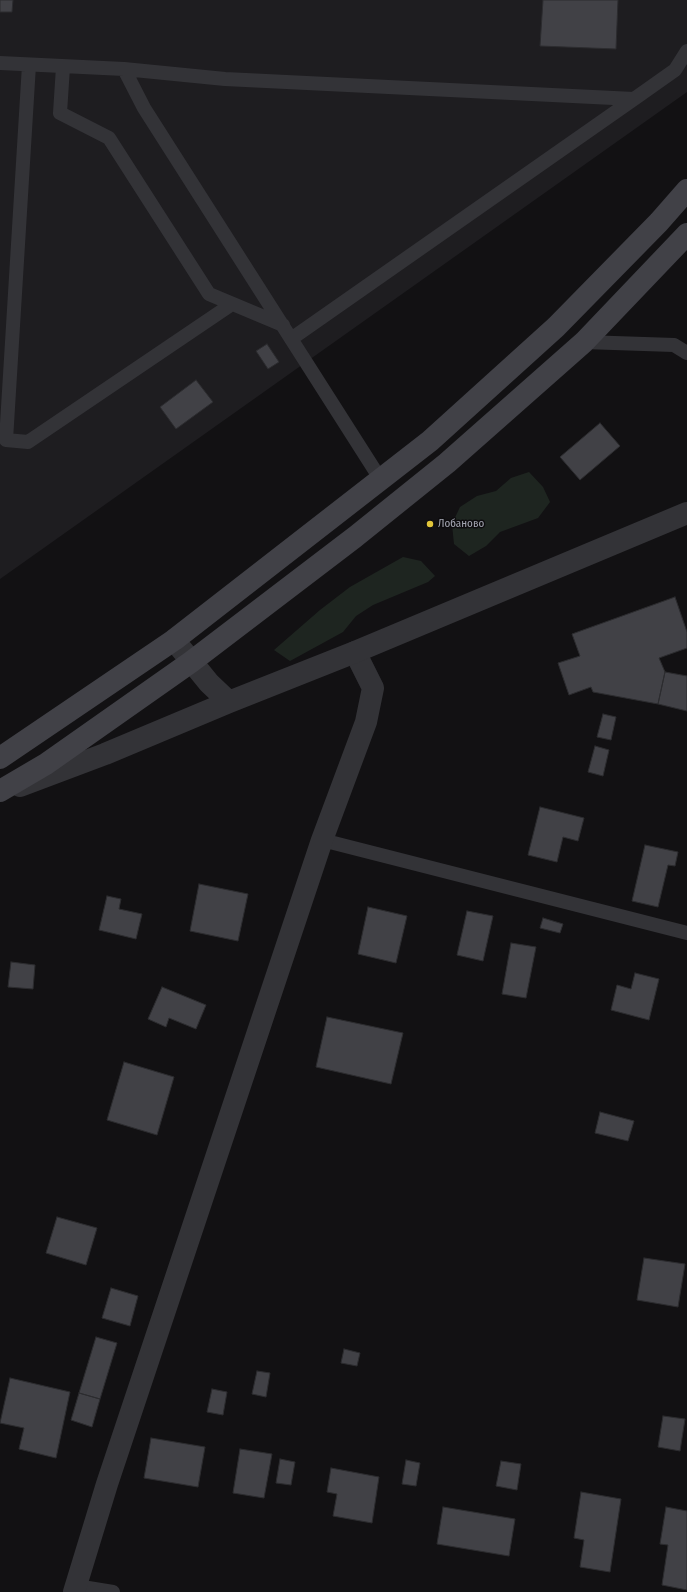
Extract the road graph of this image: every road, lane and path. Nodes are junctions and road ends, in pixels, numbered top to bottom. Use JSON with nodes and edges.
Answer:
{"nodes":[{"id":1,"x":687,"y":51,"type":"edge"},
{"id":2,"x":0,"y":63,"type":"edge"},
{"id":3,"x":29,"y":65,"type":"junction"},
{"id":4,"x":63,"y":66,"type":"junction"},
{"id":5,"x":124,"y":69,"type":"junction"},
{"id":6,"x":634,"y":99,"type":"junction"},
{"id":7,"x":687,"y":190,"type":"edge"},
{"id":8,"x":687,"y":234,"type":"edge"},
{"id":9,"x":232,"y":304,"type":"junction"},
{"id":10,"x":283,"y":326,"type":"junction"},
{"id":11,"x":291,"y":339,"type":"junction"},
{"id":12,"x":584,"y":342,"type":"junction"},
{"id":13,"x":687,"y":353,"type":"edge"},
{"id":14,"x":381,"y":480,"type":"junction"},
{"id":15,"x":687,"y":513,"type":"edge"},
{"id":16,"x":174,"y":640,"type":"junction"},
{"id":17,"x":355,"y":652,"type":"junction"},
{"id":18,"x":191,"y":662,"type":"junction"},
{"id":19,"x":230,"y":702,"type":"junction"},
{"id":20,"x":0,"y":758,"type":"edge"},
{"id":21,"x":0,"y":791,"type":"edge"},
{"id":22,"x":0,"y":794,"type":"edge"},
{"id":23,"x":322,"y":840,"type":"junction"},
{"id":24,"x":687,"y":933,"type":"edge"},
{"id":25,"x":75,"y":1589,"type":"edge"},
{"id":26,"x":113,"y":1592,"type":"edge"}],
"edges":[{"from":1,"to":6,"type":"lane"},
{"from":2,"to":3,"type":"lane"},
{"from":3,"to":4,"type":"lane"},
{"from":3,"to":9,"type":"lane"},
{"from":4,"to":5,"type":"lane"},
{"from":4,"to":9,"type":"lane"},
{"from":5,"to":6,"type":"lane"},
{"from":5,"to":10,"type":"lane"},
{"from":6,"to":11,"type":"lane"},
{"from":7,"to":14,"type":"main road"},
{"from":8,"to":12,"type":"main road"},
{"from":9,"to":10,"type":"lane"},
{"from":10,"to":11,"type":"lane"},
{"from":11,"to":14,"type":"lane"},
{"from":12,"to":13,"type":"lane"},
{"from":12,"to":18,"type":"main road"},
{"from":14,"to":16,"type":"main road"},
{"from":15,"to":17,"type":"street"},
{"from":16,"to":18,"type":"street"},
{"from":16,"to":20,"type":"main road"},
{"from":17,"to":19,"type":"street"},
{"from":17,"to":23,"type":"street"},
{"from":18,"to":19,"type":"street"},
{"from":18,"to":21,"type":"main road"},
{"from":19,"to":22,"type":"street"},
{"from":23,"to":24,"type":"lane"},
{"from":23,"to":25,"type":"street"},
{"from":25,"to":26,"type":"lane"}]}
